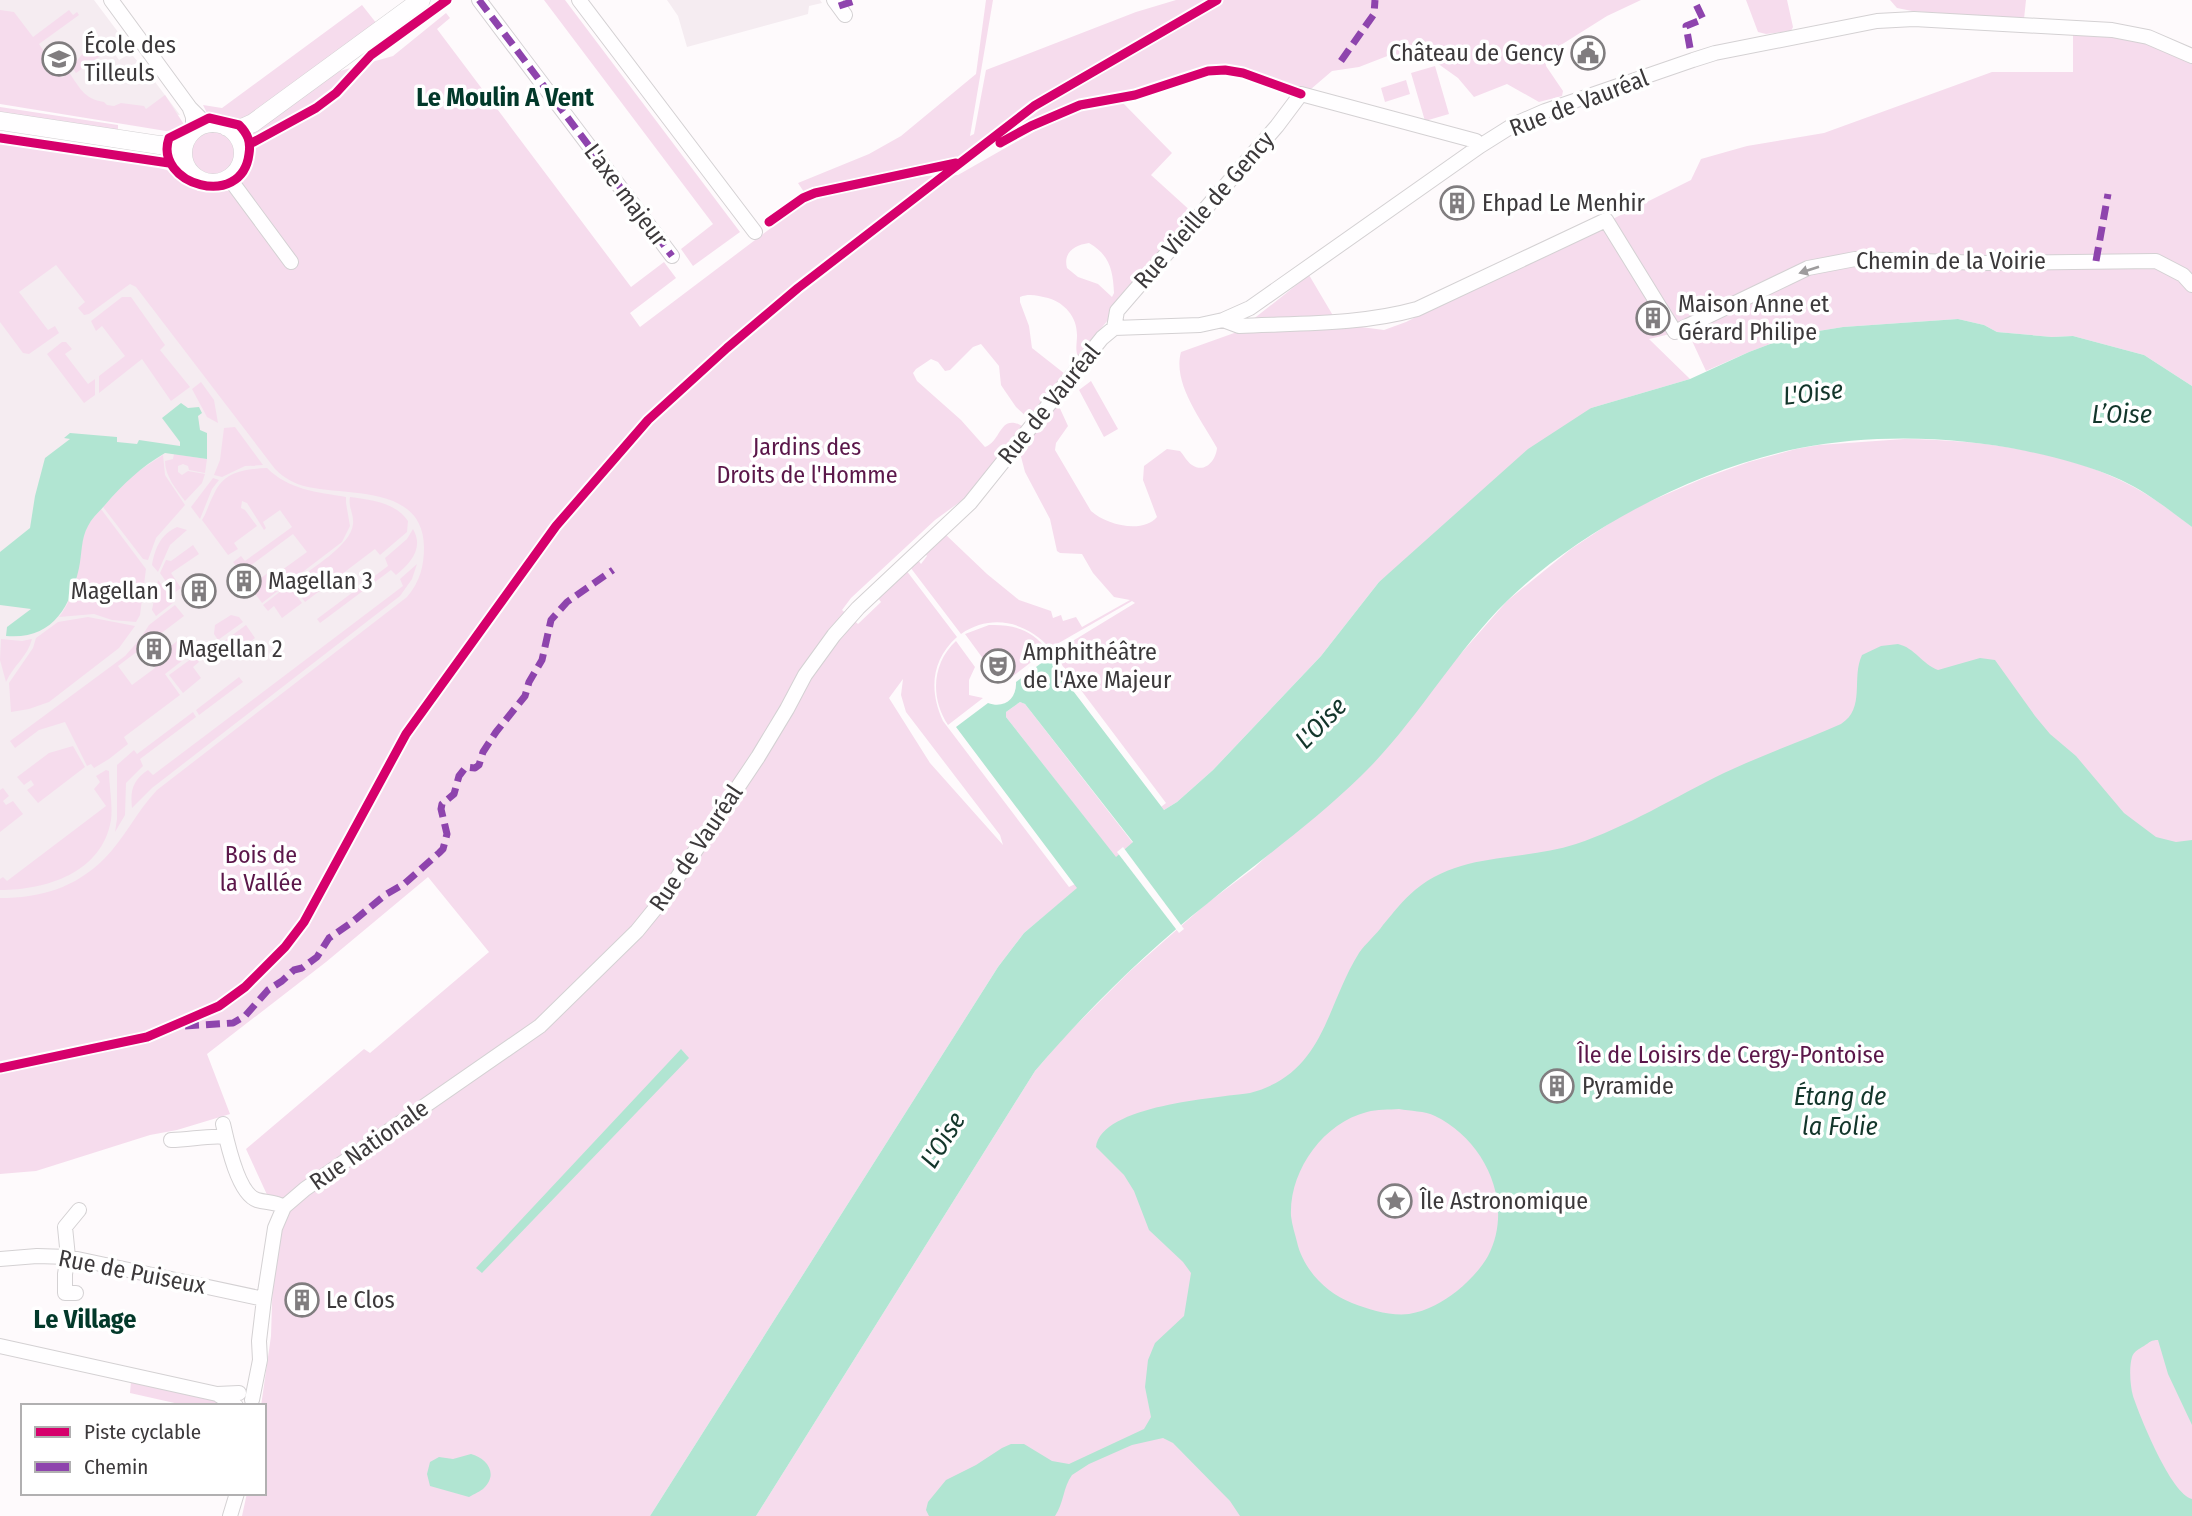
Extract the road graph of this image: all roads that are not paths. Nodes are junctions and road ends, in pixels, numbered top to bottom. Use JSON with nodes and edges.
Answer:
{"nodes":[{"id":1,"x":111,"y":0,"type":"edge"},
{"id":2,"x":421,"y":0,"type":"edge"},
{"id":3,"x":479,"y":0,"type":"edge"},
{"id":4,"x":579,"y":0,"type":"edge"},
{"id":5,"x":835,"y":0,"type":"edge"},
{"id":6,"x":845,"y":15,"type":"dead end"},
{"id":7,"x":2192,"y":56,"type":"edge"},
{"id":8,"x":190,"y":108,"type":"junction"},
{"id":9,"x":0,"y":121,"type":"edge"},
{"id":10,"x":251,"y":124,"type":"junction"},
{"id":11,"x":219,"y":126,"type":"junction"},
{"id":12,"x":189,"y":135,"type":"junction"},
{"id":13,"x":159,"y":145,"type":"junction"},
{"id":14,"x":243,"y":146,"type":"junction"},
{"id":15,"x":1480,"y":146,"type":"junction"},
{"id":16,"x":183,"y":162,"type":"junction"},
{"id":17,"x":229,"y":178,"type":"junction"},
{"id":18,"x":755,"y":232,"type":"dead end"},
{"id":19,"x":672,"y":256,"type":"dead end"},
{"id":20,"x":291,"y":262,"type":"dead end"},
{"id":21,"x":2192,"y":285,"type":"edge"},
{"id":22,"x":1223,"y":320,"type":"junction"},
{"id":23,"x":1114,"y":328,"type":"junction"},
{"id":24,"x":587,"y":978,"type":"joint"},
{"id":25,"x":171,"y":1140,"type":"dead end"},
{"id":26,"x":284,"y":1207,"type":"junction"},
{"id":27,"x":79,"y":1210,"type":"dead end"},
{"id":28,"x":68,"y":1257,"type":"junction"},
{"id":29,"x":0,"y":1259,"type":"edge"},
{"id":30,"x":76,"y":1293,"type":"dead end"},
{"id":31,"x":264,"y":1299,"type":"junction"},
{"id":32,"x":0,"y":1346,"type":"edge"},
{"id":33,"x":245,"y":1401,"type":"edge"},
{"id":34,"x":236,"y":1495,"type":"edge"},
{"id":35,"x":230,"y":1516,"type":"edge"}],
"edges":[{"from":1,"to":8,"type":"street"},
{"from":2,"to":10,"type":"main road"},
{"from":3,"to":19,"type":"street","name":"L'axe majeur"},
{"from":4,"to":18,"type":"street"},
{"from":5,"to":6,"type":"street"},
{"from":7,"to":15,"type":"street","name":"Rue de Vauréal"},
{"from":8,"to":11,"type":"street"},
{"from":8,"to":12,"type":"street"},
{"from":9,"to":13,"type":"main road"},
{"from":10,"to":11,"type":"main road"},
{"from":10,"to":14,"type":"main road"},
{"from":11,"to":12,"type":"main road"},
{"from":11,"to":14,"type":"main road"},
{"from":12,"to":13,"type":"main road"},
{"from":12,"to":16,"type":"main road"},
{"from":13,"to":16,"type":"main road"},
{"from":14,"to":17,"type":"main road"},
{"from":15,"to":22,"type":"street","name":"Rue de Vauréal"},
{"from":15,"to":23,"type":"street","name":"Rue Vieille de Gency"},
{"from":16,"to":17,"type":"main road"},
{"from":17,"to":20,"type":"street"},
{"from":21,"to":22,"type":"street","name":"Chemin de la Voirie","one_way":true},
{"from":22,"to":23,"type":"street","name":"Rue de Vauréal"},
{"from":23,"to":24,"type":"street","name":"Rue de Vauréal"},
{"from":24,"to":26,"type":"street","name":"Rue Nationale"},
{"from":25,"to":26,"type":"street"},
{"from":26,"to":31,"type":"street","name":"Rue Nationale"},
{"from":27,"to":28,"type":"street"},
{"from":28,"to":29,"type":"street","name":"Rue de Puiseux"},
{"from":28,"to":30,"type":"street"},
{"from":28,"to":31,"type":"street","name":"Rue de Puiseux"},
{"from":31,"to":33,"type":"street","name":"Rue Nationale"},
{"from":32,"to":33,"type":"street"},
{"from":34,"to":35,"type":"street"}]}
